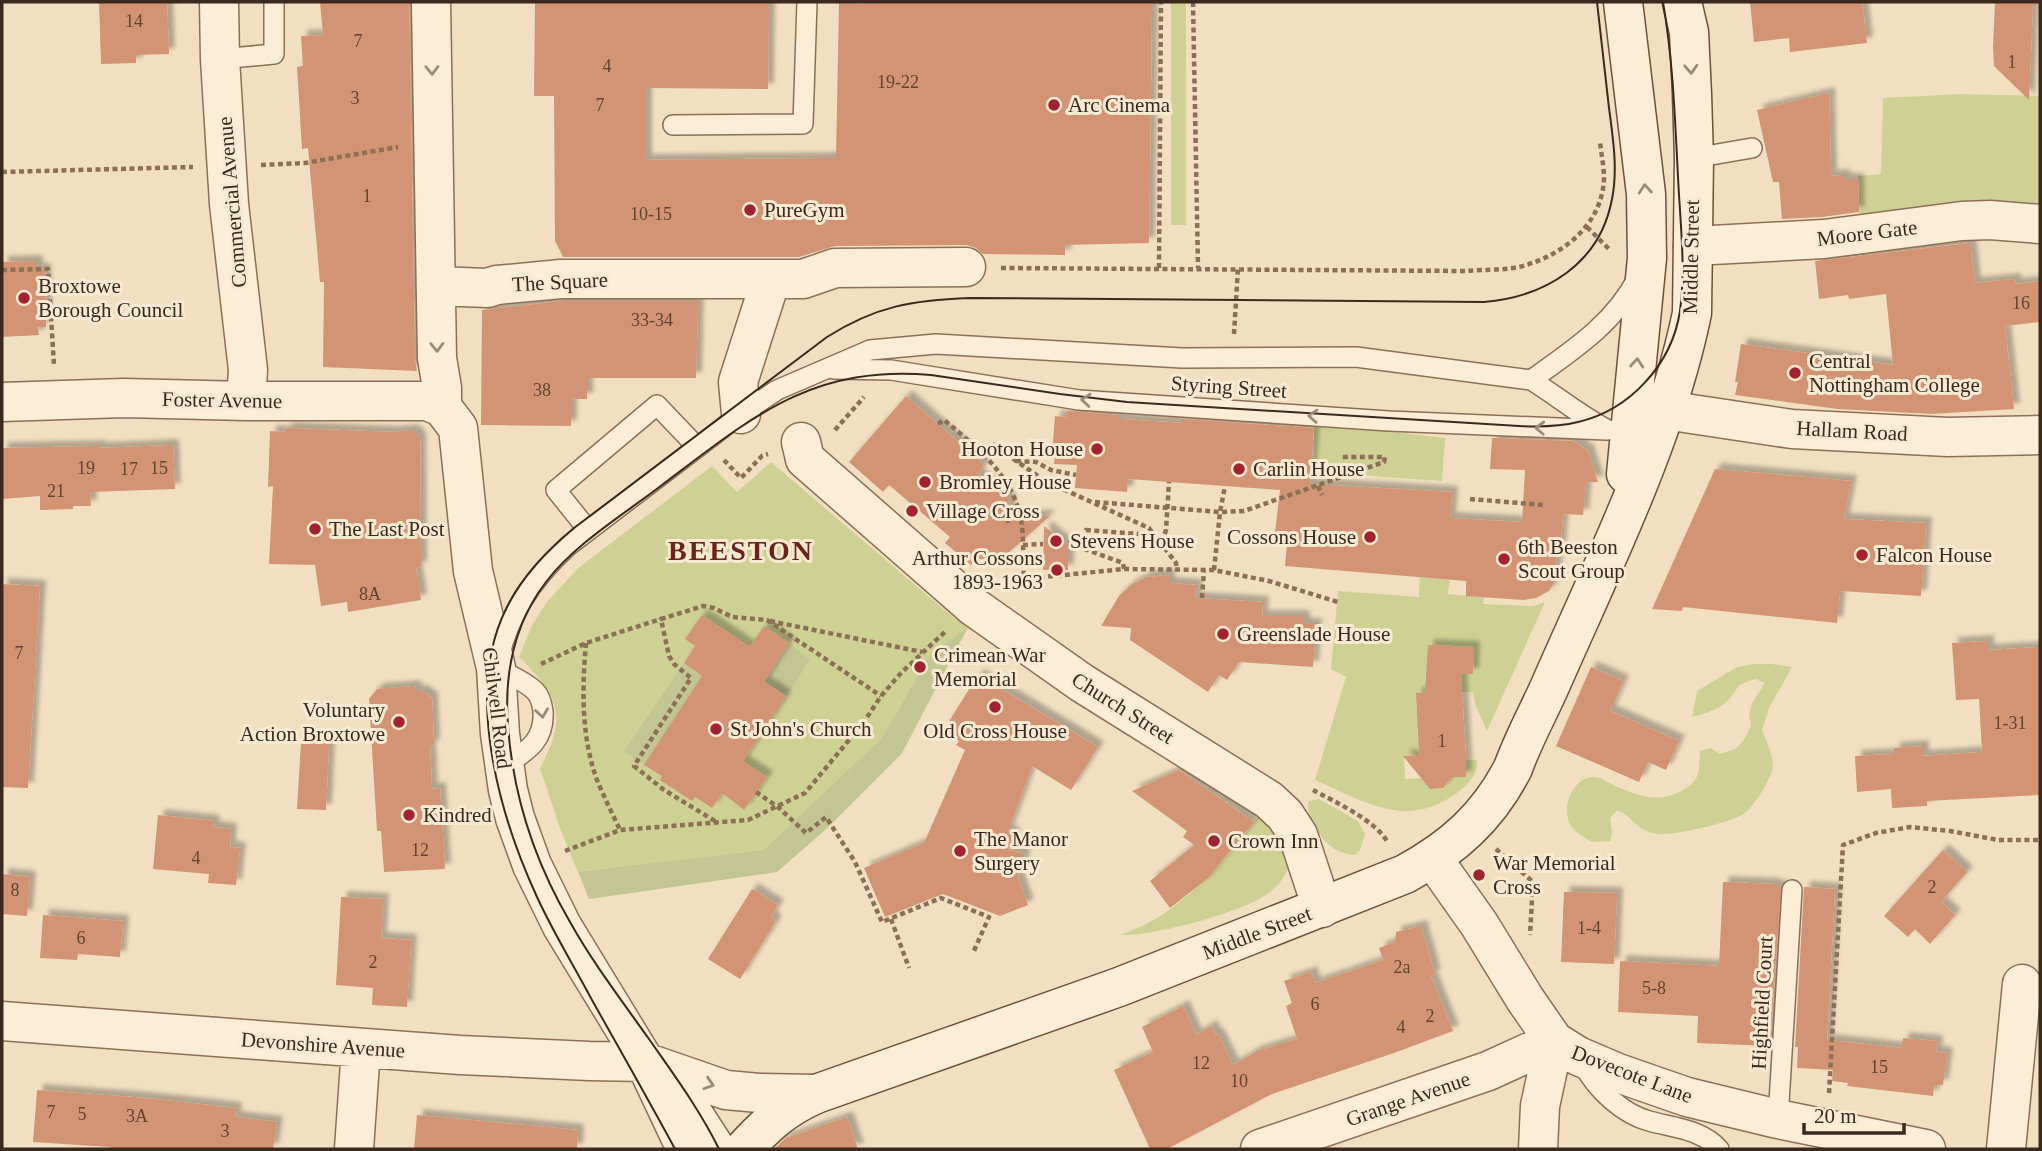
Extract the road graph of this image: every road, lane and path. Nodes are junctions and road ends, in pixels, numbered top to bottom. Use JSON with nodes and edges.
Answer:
{"nodes":[{"id":1,"x":219,"y":2,"type":"edge"},
{"id":2,"x":274,"y":2,"type":"edge"},
{"id":3,"x":431,"y":2,"type":"edge"},
{"id":4,"x":807,"y":2,"type":"edge"},
{"id":5,"x":1161,"y":2,"type":"edge"},
{"id":6,"x":1193,"y":2,"type":"edge"},
{"id":7,"x":1623,"y":2,"type":"edge"},
{"id":8,"x":1682,"y":2,"type":"edge"},
{"id":9,"x":220,"y":59,"type":"junction"},
{"id":10,"x":673,"y":125,"type":"dead end"},
{"id":11,"x":1600,"y":139,"type":"dead end"},
{"id":12,"x":1752,"y":148,"type":"dead end"},
{"id":13,"x":1694,"y":158,"type":"junction"},
{"id":14,"x":2040,"y":224,"type":"edge"},
{"id":15,"x":1693,"y":246,"type":"junction"},
{"id":16,"x":1647,"y":258,"type":"junction"},
{"id":17,"x":966,"y":267,"type":"joint"},
{"id":18,"x":1159,"y":268,"type":"junction"},
{"id":19,"x":1198,"y":268,"type":"junction"},
{"id":20,"x":2,"y":270,"type":"edge"},
{"id":21,"x":771,"y":279,"type":"junction"},
{"id":22,"x":437,"y":286,"type":"junction"},
{"id":23,"x":1687,"y":337,"type":"junction"},
{"id":24,"x":826,"y":370,"type":"junction"},
{"id":25,"x":888,"y":370,"type":"junction"},
{"id":26,"x":1531,"y":380,"type":"junction"},
{"id":27,"x":56,"y":401,"type":"junction"},
{"id":28,"x":246,"y":401,"type":"junction"},
{"id":29,"x":2,"y":402,"type":"edge"},
{"id":30,"x":442,"y":407,"type":"junction"},
{"id":31,"x":1665,"y":410,"type":"junction"},
{"id":32,"x":741,"y":414,"type":"junction"},
{"id":33,"x":938,"y":424,"type":"dead end"},
{"id":34,"x":1620,"y":430,"type":"junction"},
{"id":35,"x":2040,"y":435,"type":"edge"},
{"id":36,"x":801,"y":442,"type":"junction"},
{"id":37,"x":702,"y":444,"type":"junction"},
{"id":38,"x":992,"y":444,"type":"dead end"},
{"id":39,"x":1341,"y":457,"type":"dead end"},
{"id":40,"x":1016,"y":461,"type":"junction"},
{"id":41,"x":1076,"y":475,"type":"dead end"},
{"id":42,"x":1169,"y":482,"type":"dead end"},
{"id":43,"x":1225,"y":486,"type":"dead end"},
{"id":44,"x":1318,"y":486,"type":"junction"},
{"id":45,"x":1322,"y":495,"type":"dead end"},
{"id":46,"x":1470,"y":499,"type":"dead end"},
{"id":47,"x":1095,"y":502,"type":"junction"},
{"id":48,"x":1544,"y":505,"type":"dead end"},
{"id":49,"x":1167,"y":508,"type":"junction"},
{"id":50,"x":1018,"y":512,"type":"junction"},
{"id":51,"x":1220,"y":512,"type":"junction"},
{"id":52,"x":1006,"y":522,"type":"dead end"},
{"id":53,"x":588,"y":530,"type":"junction"},
{"id":54,"x":1154,"y":535,"type":"junction"},
{"id":55,"x":1158,"y":540,"type":"junction"},
{"id":56,"x":1613,"y":541,"type":"junction"},
{"id":57,"x":1068,"y":543,"type":"dead end"},
{"id":58,"x":1043,"y":544,"type":"dead end"},
{"id":59,"x":1023,"y":545,"type":"junction"},
{"id":60,"x":1082,"y":548,"type":"junction"},
{"id":61,"x":1007,"y":554,"type":"dead end"},
{"id":62,"x":1023,"y":563,"type":"junction"},
{"id":63,"x":1124,"y":569,"type":"junction"},
{"id":64,"x":1203,"y":570,"type":"junction"},
{"id":65,"x":1214,"y":570,"type":"junction"},
{"id":66,"x":1177,"y":571,"type":"junction"},
{"id":67,"x":1024,"y":579,"type":"junction"},
{"id":68,"x":1202,"y":598,"type":"dead end"},
{"id":69,"x":1338,"y":602,"type":"dead end"},
{"id":70,"x":974,"y":607,"type":"junction"},
{"id":71,"x":661,"y":619,"type":"junction"},
{"id":72,"x":767,"y":620,"type":"junction"},
{"id":73,"x":586,"y":643,"type":"junction"},
{"id":74,"x":923,"y":652,"type":"junction"},
{"id":75,"x":499,"y":656,"type":"junction"},
{"id":76,"x":881,"y":696,"type":"junction"},
{"id":77,"x":1251,"y":788,"type":"junction"},
{"id":78,"x":756,"y":792,"type":"dead end"},
{"id":79,"x":778,"y":807,"type":"junction"},
{"id":80,"x":716,"y":821,"type":"junction"},
{"id":81,"x":1472,"y":827,"type":"junction"},
{"id":82,"x":620,"y":830,"type":"junction"},
{"id":83,"x":2040,"y":840,"type":"edge"},
{"id":84,"x":532,"y":865,"type":"junction"},
{"id":85,"x":1419,"y":867,"type":"junction"},
{"id":86,"x":1792,"y":890,"type":"dead end"},
{"id":87,"x":1322,"y":908,"type":"junction"},
{"id":88,"x":891,"y":919,"type":"junction"},
{"id":89,"x":974,"y":953,"type":"dead end"},
{"id":90,"x":909,"y":968,"type":"dead end"},
{"id":91,"x":2022,"y":985,"type":"dead end"},
{"id":92,"x":1525,"y":999,"type":"junction"},
{"id":93,"x":2,"y":1021,"type":"edge"},
{"id":94,"x":361,"y":1048,"type":"junction"},
{"id":95,"x":1566,"y":1049,"type":"junction"},
{"id":96,"x":645,"y":1062,"type":"junction"},
{"id":97,"x":816,"y":1094,"type":"junction"},
{"id":98,"x":1778,"y":1119,"type":"junction"},
{"id":99,"x":1826,"y":1129,"type":"junction"},
{"id":100,"x":354,"y":1149,"type":"edge"},
{"id":101,"x":686,"y":1149,"type":"edge"},
{"id":102,"x":716,"y":1149,"type":"edge"},
{"id":103,"x":744,"y":1149,"type":"edge"},
{"id":104,"x":1260,"y":1149,"type":"edge"},
{"id":105,"x":1538,"y":1149,"type":"edge"},
{"id":106,"x":1718,"y":1149,"type":"edge"},
{"id":107,"x":1926,"y":1149,"type":"edge"},
{"id":108,"x":2006,"y":1149,"type":"edge"}],
"edges":[{"from":1,"to":9,"type":"street","name":"Commercial Avenue"},
{"from":2,"to":9,"type":"lane"},
{"from":3,"to":22,"type":"street","one_way":true},
{"from":4,"to":10,"type":"lane"},
{"from":5,"to":18,"type":"path"},
{"from":6,"to":19,"type":"path"},
{"from":16,"to":7,"type":"street","name":"Middle Street","one_way":true},
{"from":8,"to":13,"type":"street","name":"Middle Street","one_way":true},
{"from":9,"to":28,"type":"street","name":"Commercial Avenue"},
{"from":11,"to":19,"type":"path"},
{"from":12,"to":13,"type":"lane"},
{"from":13,"to":15,"type":"street","name":"Middle Street"},
{"from":14,"to":15,"type":"street","name":"Moore Gate"},
{"from":15,"to":23,"type":"street","name":"Middle Street"},
{"from":16,"to":26,"type":"lane"},
{"from":34,"to":16,"type":"street","name":"Middle Street","one_way":true},
{"from":17,"to":18,"type":"path"},
{"from":17,"to":21,"type":"street","name":"The Square"},
{"from":18,"to":19,"type":"path"},
{"from":20,"to":27,"type":"path"},
{"from":21,"to":22,"type":"street","name":"The Square"},
{"from":21,"to":32,"type":"street"},
{"from":22,"to":30,"type":"street","name":"Chilwell Road","one_way":true},
{"from":23,"to":31,"type":"street","name":"Middle Street"},
{"from":23,"to":34,"type":"street"},
{"from":24,"to":25,"type":"lane","name":"Styring Street"},
{"from":24,"to":26,"type":"lane"},
{"from":24,"to":32,"type":"lane"},
{"from":34,"to":25,"type":"lane","name":"Styring Street","one_way":true},
{"from":25,"to":36,"type":"path"},
{"from":26,"to":34,"type":"lane"},
{"from":27,"to":28,"type":"street","name":"Foster Avenue"},
{"from":27,"to":29,"type":"street","name":"Foster Avenue"},
{"from":28,"to":30,"type":"street","name":"Foster Avenue"},
{"from":30,"to":75,"type":"street","name":"Chilwell Road"},
{"from":31,"to":35,"type":"street","name":"Hallam Road"},
{"from":31,"to":56,"type":"street","name":"Middle Street"},
{"from":32,"to":37,"type":"lane"},
{"from":33,"to":50,"type":"path"},
{"from":34,"to":56,"type":"street","name":"Middle Street"},
{"from":36,"to":37,"type":"path"},
{"from":36,"to":70,"type":"street","name":"Church Street"},
{"from":37,"to":53,"type":"lane"},
{"from":37,"to":53,"type":"lane"},
{"from":38,"to":40,"type":"path"},
{"from":39,"to":44,"type":"path"},
{"from":40,"to":41,"type":"path"},
{"from":40,"to":47,"type":"path"},
{"from":42,"to":49,"type":"path"},
{"from":43,"to":51,"type":"path"},
{"from":44,"to":45,"type":"path"},
{"from":44,"to":51,"type":"path"},
{"from":46,"to":48,"type":"path"},
{"from":47,"to":49,"type":"path"},
{"from":47,"to":54,"type":"path"},
{"from":49,"to":51,"type":"path"},
{"from":49,"to":55,"type":"path"},
{"from":50,"to":52,"type":"path"},
{"from":50,"to":59,"type":"path"},
{"from":51,"to":65,"type":"path"},
{"from":53,"to":75,"type":"lane"},
{"from":54,"to":55,"type":"path"},
{"from":54,"to":60,"type":"path"},
{"from":55,"to":66,"type":"path"},
{"from":56,"to":81,"type":"street","name":"Middle Street"},
{"from":57,"to":60,"type":"path"},
{"from":58,"to":59,"type":"path"},
{"from":59,"to":62,"type":"path"},
{"from":60,"to":63,"type":"path"},
{"from":61,"to":62,"type":"path"},
{"from":62,"to":67,"type":"path"},
{"from":63,"to":66,"type":"path"},
{"from":63,"to":67,"type":"path"},
{"from":64,"to":65,"type":"path"},
{"from":64,"to":66,"type":"path"},
{"from":64,"to":68,"type":"path"},
{"from":65,"to":69,"type":"path"},
{"from":67,"to":70,"type":"path"},
{"from":70,"to":74,"type":"path"},
{"from":70,"to":77,"type":"street","name":"Church Street"},
{"from":71,"to":72,"type":"path"},
{"from":71,"to":73,"type":"path"},
{"from":71,"to":80,"type":"path"},
{"from":72,"to":74,"type":"path"},
{"from":72,"to":76,"type":"path"},
{"from":73,"to":75,"type":"path"},
{"from":73,"to":82,"type":"path"},
{"from":74,"to":76,"type":"path"},
{"from":75,"to":84,"type":"street","name":"Chilwell Road"},
{"from":76,"to":79,"type":"path"},
{"from":77,"to":85,"type":"path"},
{"from":77,"to":87,"type":"street","name":"Church Street"},
{"from":78,"to":79,"type":"path"},
{"from":79,"to":80,"type":"path"},
{"from":79,"to":88,"type":"path"},
{"from":80,"to":82,"type":"path"},
{"from":81,"to":85,"type":"street","name":"Middle Street"},
{"from":81,"to":92,"type":"path"},
{"from":82,"to":84,"type":"path"},
{"from":83,"to":99,"type":"path"},
{"from":84,"to":96,"type":"street","name":"Chilwell Road"},
{"from":85,"to":87,"type":"street","name":"Middle Street"},
{"from":85,"to":92,"type":"street","name":"Dovecote Lane"},
{"from":86,"to":98,"type":"lane","name":"Highfield Court"},
{"from":87,"to":97,"type":"street","name":"Middle Street"},
{"from":88,"to":89,"type":"path"},
{"from":88,"to":90,"type":"path"},
{"from":91,"to":108,"type":"street"},
{"from":92,"to":95,"type":"street","name":"Dovecote Lane"},
{"from":93,"to":94,"type":"street","name":"Devonshire Avenue"},
{"from":94,"to":96,"type":"street","name":"Devonshire Avenue"},
{"from":94,"to":100,"type":"street"},
{"from":95,"to":98,"type":"street","name":"Dovecote Lane"},
{"from":95,"to":104,"type":"street","name":"Grange Avenue"},
{"from":95,"to":105,"type":"street"},
{"from":95,"to":106,"type":"lane"},
{"from":96,"to":97,"type":"street","one_way":true},
{"from":96,"to":101,"type":"street","name":"Chilwell Road"},
{"from":96,"to":102,"type":"street","name":"Chilwell Road"},
{"from":97,"to":103,"type":"street","name":"Middle Street"},
{"from":98,"to":99,"type":"street","name":"Dovecote Lane"},
{"from":99,"to":107,"type":"street","name":"Dovecote Lane"}]}
